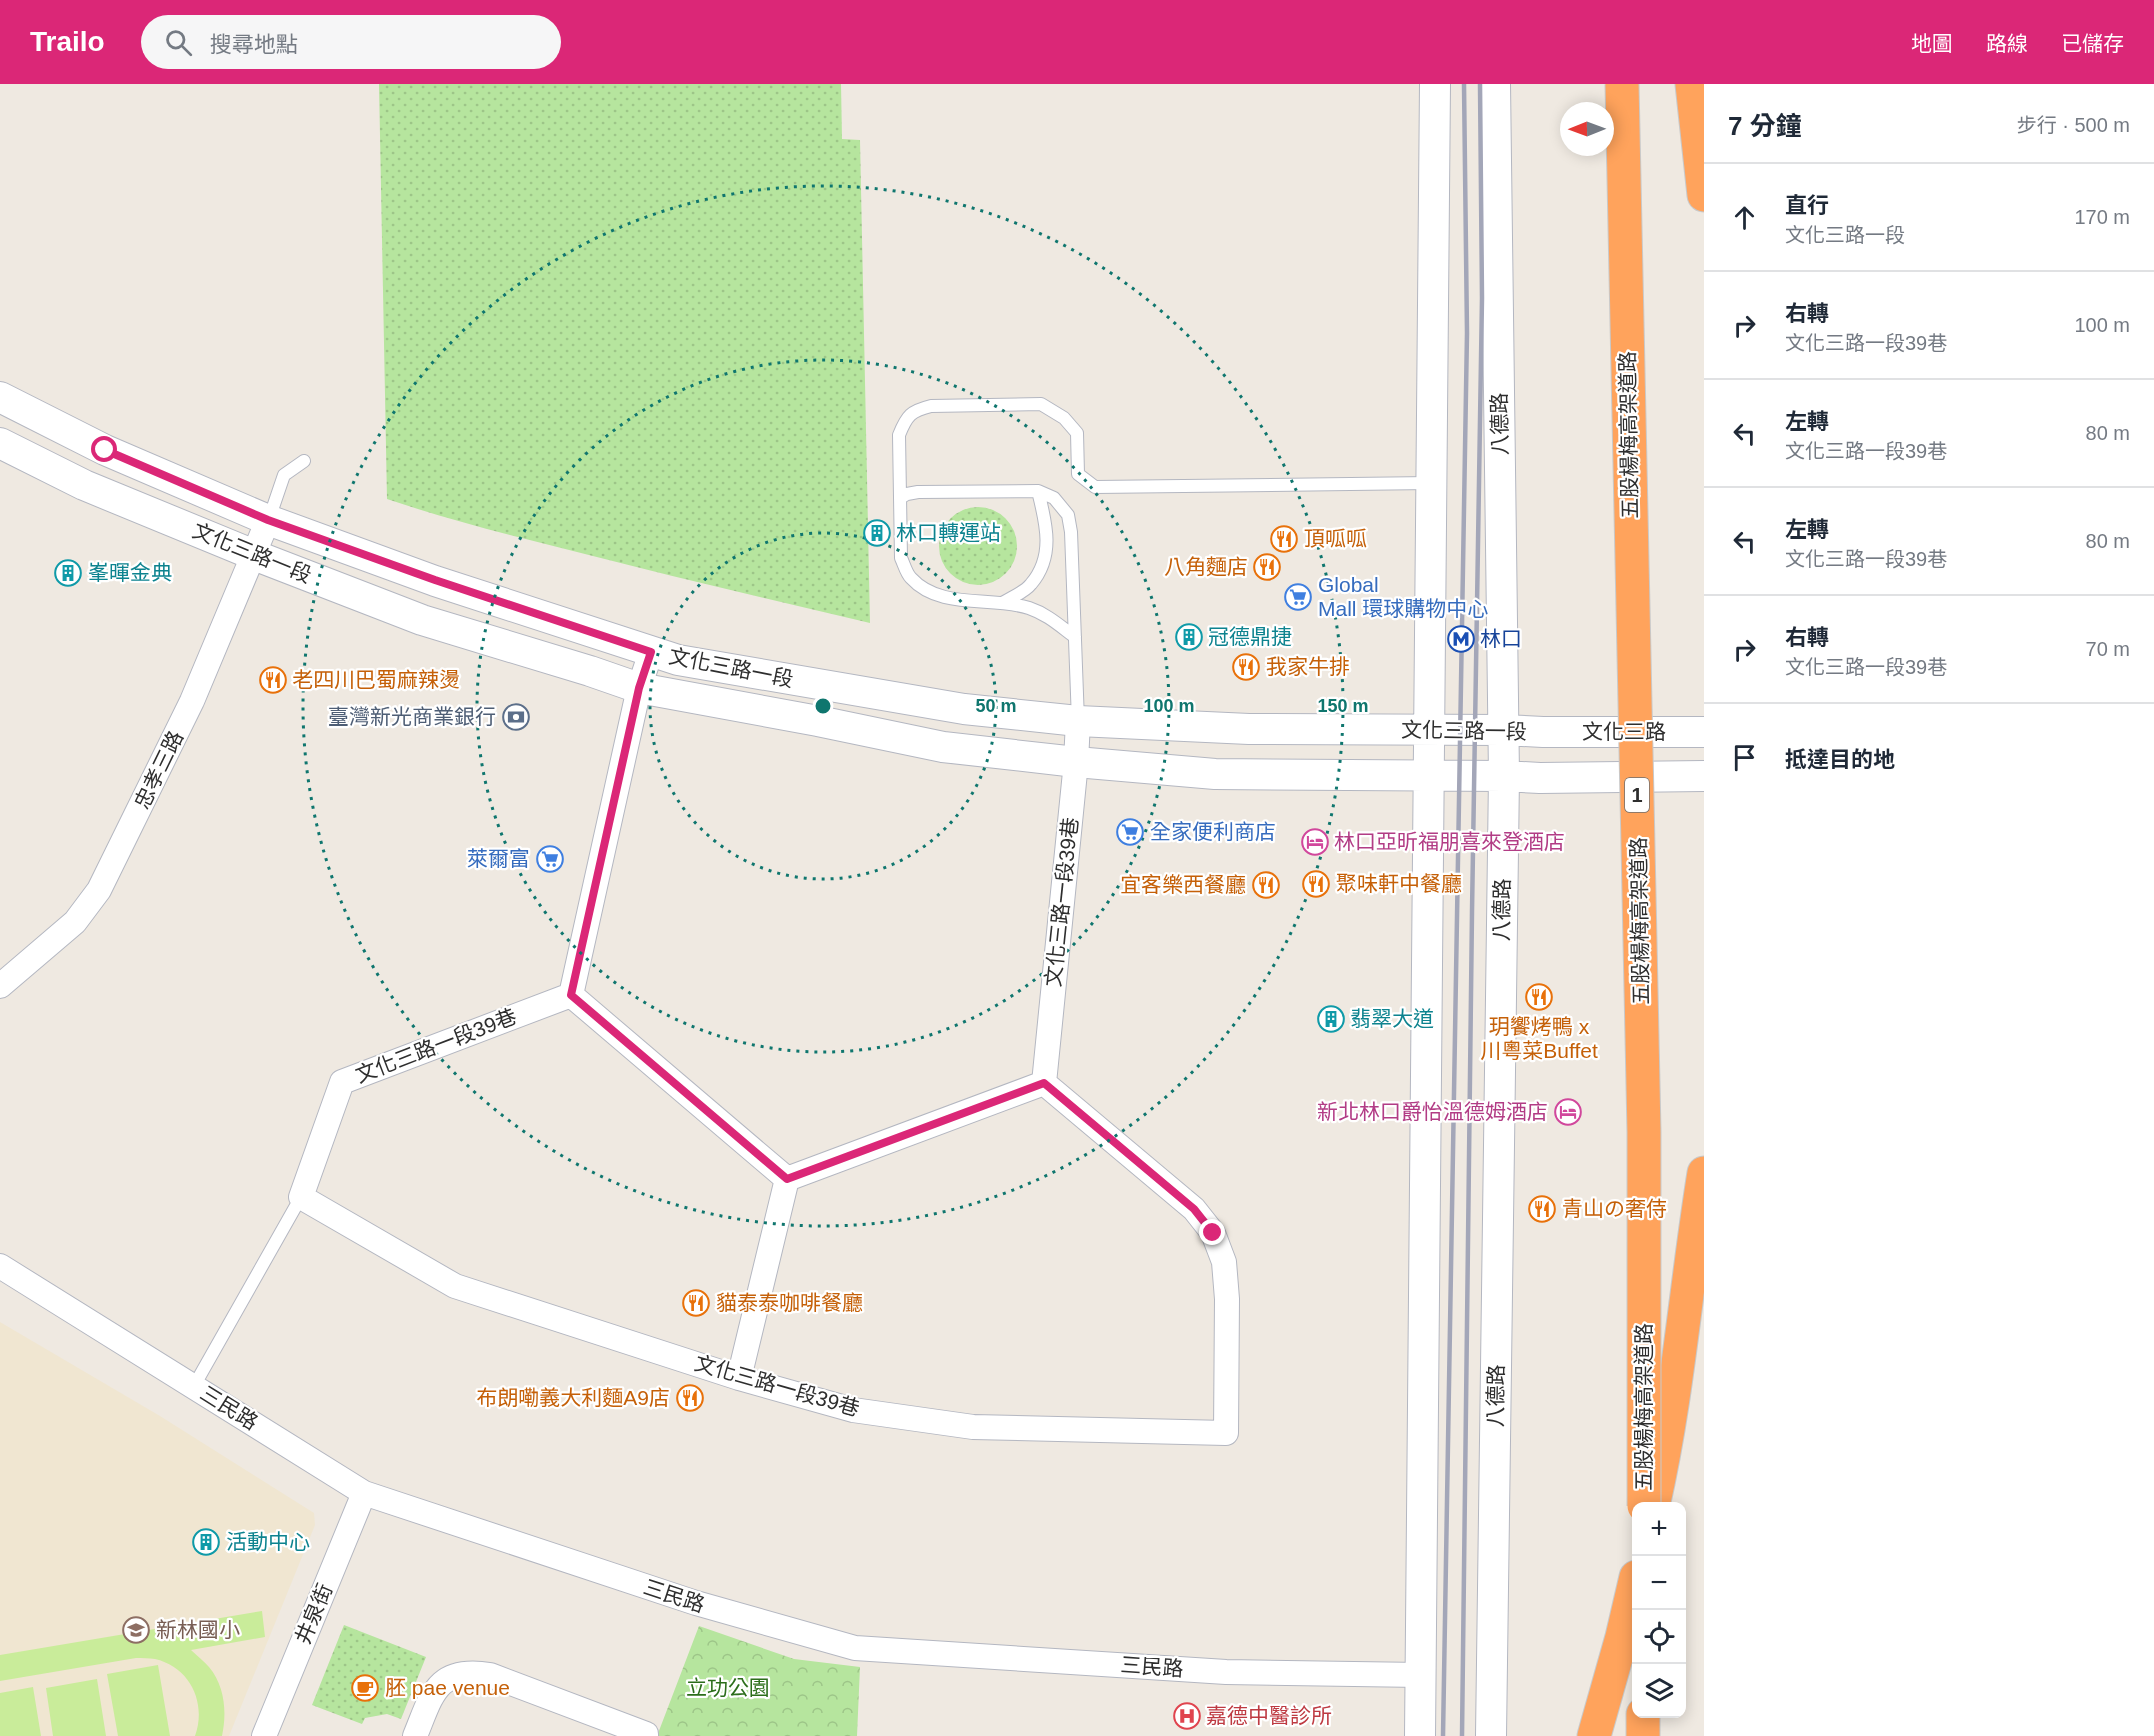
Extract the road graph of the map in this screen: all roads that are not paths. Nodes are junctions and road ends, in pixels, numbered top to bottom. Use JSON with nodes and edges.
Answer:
{"nodes":[{"id":1,"x":1435,"y":84,"type":"edge"},
{"id":2,"x":1495,"y":84,"type":"edge"},
{"id":3,"x":1622,"y":84,"type":"edge"},
{"id":4,"x":1692,"y":84,"type":"edge"},
{"id":5,"x":1704,"y":195,"type":"edge"},
{"id":6,"x":0,"y":397,"type":"edge"},
{"id":7,"x":0,"y":444,"type":"edge"},
{"id":8,"x":304,"y":461,"type":"dead end"},
{"id":9,"x":1431,"y":483,"type":"junction"},
{"id":10,"x":1038,"y":491,"type":"junction"},
{"id":11,"x":900,"y":498,"type":"junction"},
{"id":12,"x":268,"y":520,"type":"junction"},
{"id":13,"x":254,"y":555,"type":"junction"},
{"id":14,"x":1004,"y":602,"type":"junction"},
{"id":15,"x":1075,"y":638,"type":"junction"},
{"id":16,"x":651,"y":652,"type":"junction"},
{"id":17,"x":639,"y":688,"type":"junction"},
{"id":18,"x":1078,"y":721,"type":"junction"},
{"id":19,"x":1429,"y":730,"type":"junction"},
{"id":20,"x":1504,"y":730,"type":"junction"},
{"id":21,"x":1543,"y":732,"type":"joint"},
{"id":22,"x":1704,"y":732,"type":"edge"},
{"id":23,"x":1076,"y":762,"type":"junction"},
{"id":24,"x":1429,"y":776,"type":"junction"},
{"id":25,"x":1504,"y":776,"type":"junction"},
{"id":26,"x":1704,"y":776,"type":"edge"},
{"id":27,"x":0,"y":986,"type":"edge"},
{"id":28,"x":571,"y":995,"type":"junction"},
{"id":29,"x":1044,"y":1083,"type":"junction"},
{"id":30,"x":1704,"y":1173,"type":"edge"},
{"id":31,"x":787,"y":1179,"type":"junction"},
{"id":32,"x":301,"y":1197,"type":"junction"},
{"id":33,"x":0,"y":1266,"type":"edge"},
{"id":34,"x":739,"y":1378,"type":"junction"},
{"id":35,"x":194,"y":1386,"type":"junction"},
{"id":36,"x":364,"y":1492,"type":"junction"},
{"id":37,"x":1644,"y":1502,"type":"edge"},
{"id":38,"x":1654,"y":1502,"type":"edge"},
{"id":39,"x":1632,"y":1593,"type":"edge"},
{"id":40,"x":1420,"y":1675,"type":"junction"},
{"id":41,"x":1643,"y":1718,"type":"edge"},
{"id":42,"x":264,"y":1736,"type":"edge"},
{"id":43,"x":415,"y":1736,"type":"edge"},
{"id":44,"x":646,"y":1736,"type":"edge"},
{"id":45,"x":1420,"y":1736,"type":"edge"},
{"id":46,"x":1491,"y":1736,"type":"edge"},
{"id":47,"x":1594,"y":1736,"type":"edge"},
{"id":48,"x":1643,"y":1736,"type":"edge"}],
"edges":[{"from":1,"to":9,"type":"street"},
{"from":2,"to":20,"type":"street","name":"八德路"},
{"from":3,"to":37,"type":"highway","name":"五股楊梅高架道路","number":"1","bridge":true},
{"from":4,"to":5,"type":"highway"},
{"from":6,"to":12,"type":"street","name":"文化三路一段"},
{"from":7,"to":13,"type":"street","name":"文化三路一段"},
{"from":8,"to":12,"type":"lane"},
{"from":9,"to":11,"type":"lane"},
{"from":9,"to":19,"type":"street"},
{"from":10,"to":11,"type":"lane"},
{"from":10,"to":14,"type":"lane"},
{"from":10,"to":15,"type":"lane"},
{"from":11,"to":14,"type":"lane"},
{"from":12,"to":13,"type":"street","name":"忠孝三路"},
{"from":12,"to":16,"type":"street","name":"文化三路一段"},
{"from":13,"to":17,"type":"street","name":"文化三路一段"},
{"from":13,"to":27,"type":"street","name":"忠孝三路"},
{"from":14,"to":15,"type":"lane"},
{"from":15,"to":18,"type":"lane"},
{"from":16,"to":17,"type":"street"},
{"from":16,"to":18,"type":"street","name":"文化三路一段"},
{"from":17,"to":23,"type":"street","name":"文化三路一段"},
{"from":17,"to":28,"type":"street"},
{"from":18,"to":19,"type":"street","name":"文化三路一段"},
{"from":18,"to":23,"type":"street","name":"文化三路一段39巷"},
{"from":19,"to":20,"type":"street","name":"文化三路一段"},
{"from":19,"to":24,"type":"street"},
{"from":20,"to":21,"type":"street","name":"文化三路一段"},
{"from":20,"to":25,"type":"street","name":"八德路"},
{"from":21,"to":22,"type":"street","name":"文化三路"},
{"from":23,"to":24,"type":"street","name":"文化三路一段"},
{"from":23,"to":29,"type":"street","name":"文化三路一段39巷"},
{"from":24,"to":25,"type":"street","name":"文化三路一段"},
{"from":24,"to":40,"type":"street"},
{"from":25,"to":26,"type":"street","name":"文化三路一段"},
{"from":25,"to":46,"type":"street","name":"八德路"},
{"from":28,"to":31,"type":"street"},
{"from":28,"to":32,"type":"street","name":"文化三路一段39巷"},
{"from":29,"to":31,"type":"street"},
{"from":29,"to":34,"type":"street","name":"文化三路一段39巷"},
{"from":30,"to":38,"type":"highway"},
{"from":31,"to":34,"type":"street"},
{"from":32,"to":34,"type":"street","name":"文化三路一段39巷"},
{"from":32,"to":35,"type":"lane"},
{"from":33,"to":35,"type":"street","name":"三民路"},
{"from":35,"to":36,"type":"street","name":"三民路"},
{"from":36,"to":40,"type":"street","name":"三民路"},
{"from":36,"to":42,"type":"street","name":"井泉街"},
{"from":39,"to":47,"type":"highway"},
{"from":40,"to":45,"type":"street"},
{"from":41,"to":48,"type":"highway"},
{"from":43,"to":44,"type":"street"}]}
